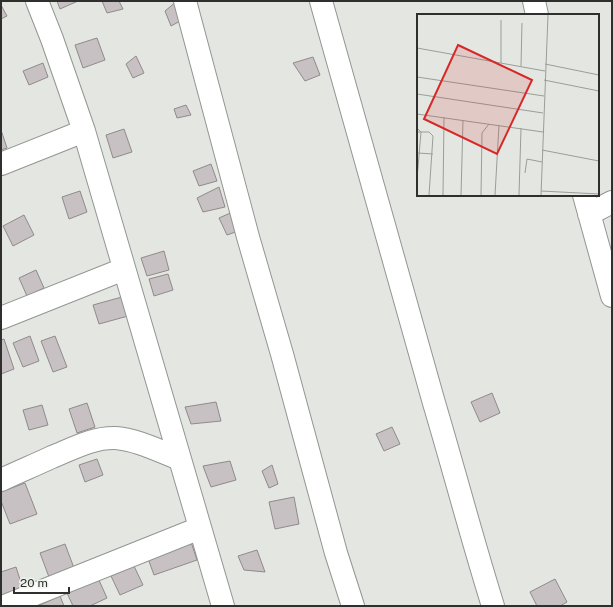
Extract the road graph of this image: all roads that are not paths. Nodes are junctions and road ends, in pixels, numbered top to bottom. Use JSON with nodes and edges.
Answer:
{"nodes":[{"id":1,"x":37,"y":1,"type":"edge"},
{"id":2,"x":185,"y":1,"type":"edge"},
{"id":3,"x":322,"y":1,"type":"edge"},
{"id":4,"x":534,"y":1,"type":"edge"},
{"id":5,"x":537,"y":14,"type":"edge"},
{"id":6,"x":84,"y":131,"type":"junction"},
{"id":7,"x":1,"y":164,"type":"edge"},
{"id":8,"x":612,"y":202,"type":"edge"},
{"id":9,"x":586,"y":204,"type":"edge"},
{"id":10,"x":124,"y":269,"type":"junction"},
{"id":11,"x":612,"y":296,"type":"edge"},
{"id":12,"x":1,"y":318,"type":"edge"},
{"id":13,"x":180,"y":460,"type":"junction"},
{"id":14,"x":1,"y":480,"type":"edge"},
{"id":15,"x":200,"y":528,"type":"junction"},
{"id":16,"x":5,"y":606,"type":"edge"},
{"id":17,"x":222,"y":606,"type":"edge"},
{"id":18,"x":353,"y":606,"type":"edge"},
{"id":19,"x":493,"y":606,"type":"edge"}],
"edges":[{"from":1,"to":6,"type":"street"},
{"from":2,"to":18,"type":"street"},
{"from":3,"to":19,"type":"street"},
{"from":4,"to":5,"type":"street"},
{"from":6,"to":7,"type":"street"},
{"from":6,"to":10,"type":"street"},
{"from":8,"to":9,"type":"street"},
{"from":9,"to":11,"type":"street"},
{"from":10,"to":12,"type":"street"},
{"from":10,"to":13,"type":"street"},
{"from":13,"to":14,"type":"street"},
{"from":13,"to":15,"type":"street"},
{"from":15,"to":16,"type":"street"},
{"from":15,"to":17,"type":"street"}]}
